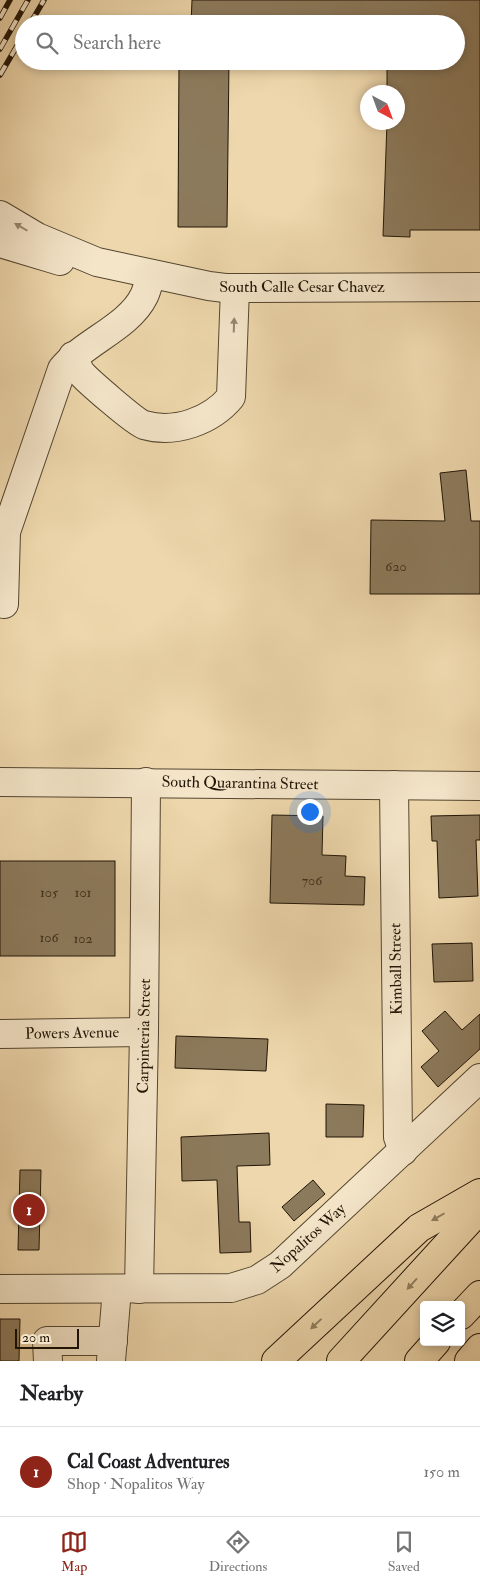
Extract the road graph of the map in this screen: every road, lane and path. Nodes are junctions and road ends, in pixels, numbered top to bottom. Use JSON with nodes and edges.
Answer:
{"nodes":[{"id":1,"x":0,"y":215,"type":"edge"},
{"id":2,"x":0,"y":243,"type":"edge"},
{"id":3,"x":97,"y":262,"type":"junction"},
{"id":4,"x":151,"y":274,"type":"junction"},
{"id":5,"x":480,"y":287,"type":"edge"},
{"id":6,"x":235,"y":288,"type":"junction"},
{"id":7,"x":73,"y":356,"type":"junction"},
{"id":8,"x":4,"y":604,"type":"dead end"},
{"id":9,"x":0,"y":782,"type":"edge"},
{"id":10,"x":146,"y":782,"type":"junction"},
{"id":11,"x":394,"y":785,"type":"junction"},
{"id":12,"x":480,"y":786,"type":"edge"},
{"id":13,"x":144,"y":1032,"type":"junction"},
{"id":14,"x":0,"y":1034,"type":"edge"},
{"id":15,"x":480,"y":1078,"type":"edge"},
{"id":16,"x":403,"y":1151,"type":"junction"},
{"id":17,"x":480,"y":1193,"type":"edge"},
{"id":18,"x":480,"y":1209,"type":"edge"},
{"id":19,"x":0,"y":1289,"type":"edge"},
{"id":20,"x":128,"y":1289,"type":"junction"},
{"id":21,"x":480,"y":1295,"type":"edge"},
{"id":22,"x":465,"y":1311,"type":"edge"},
{"id":23,"x":432,"y":1346,"type":"edge"},
{"id":24,"x":480,"y":1348,"type":"edge"},
{"id":25,"x":112,"y":1351,"type":"edge"},
{"id":26,"x":48,"y":1361,"type":"edge"},
{"id":27,"x":276,"y":1361,"type":"edge"},
{"id":28,"x":341,"y":1361,"type":"edge"},
{"id":29,"x":419,"y":1361,"type":"edge"},
{"id":30,"x":469,"y":1361,"type":"edge"}],
"edges":[{"from":3,"to":1,"type":"street","name":"South Calle Cesar Chavez","one_way":true},
{"from":2,"to":3,"type":"street","name":"South Calle Cesar Chavez"},
{"from":3,"to":4,"type":"street","name":"South Calle Cesar Chavez"},
{"from":4,"to":6,"type":"street","name":"South Calle Cesar Chavez"},
{"from":4,"to":7,"type":"street"},
{"from":5,"to":6,"type":"street","name":"South Calle Cesar Chavez"},
{"from":7,"to":6,"type":"street","one_way":true},
{"from":7,"to":8,"type":"street"},
{"from":9,"to":10,"type":"street","name":"South Quarantina Street"},
{"from":10,"to":11,"type":"street","name":"South Quarantina Street"},
{"from":10,"to":13,"type":"street","name":"Carpinteria Street"},
{"from":11,"to":12,"type":"street","name":"South Quarantina Street"},
{"from":11,"to":16,"type":"street","name":"Kimball Street"},
{"from":13,"to":14,"type":"street","name":"Powers Avenue"},
{"from":13,"to":20,"type":"street","name":"Carpinteria Street"},
{"from":15,"to":16,"type":"street","name":"Nopalitos Way"},
{"from":16,"to":20,"type":"street","name":"Nopalitos Way"},
{"from":17,"to":27,"type":"highway","one_way":true},
{"from":18,"to":28,"type":"highway","one_way":true},
{"from":19,"to":20,"type":"street","name":"Nopalitos Way"},
{"from":20,"to":25,"type":"street","name":"Carpinteria Street"},
{"from":21,"to":22,"type":"highway"},
{"from":23,"to":29,"type":"highway"},
{"from":24,"to":30,"type":"highway"},
{"from":25,"to":26,"type":"street"}]}
